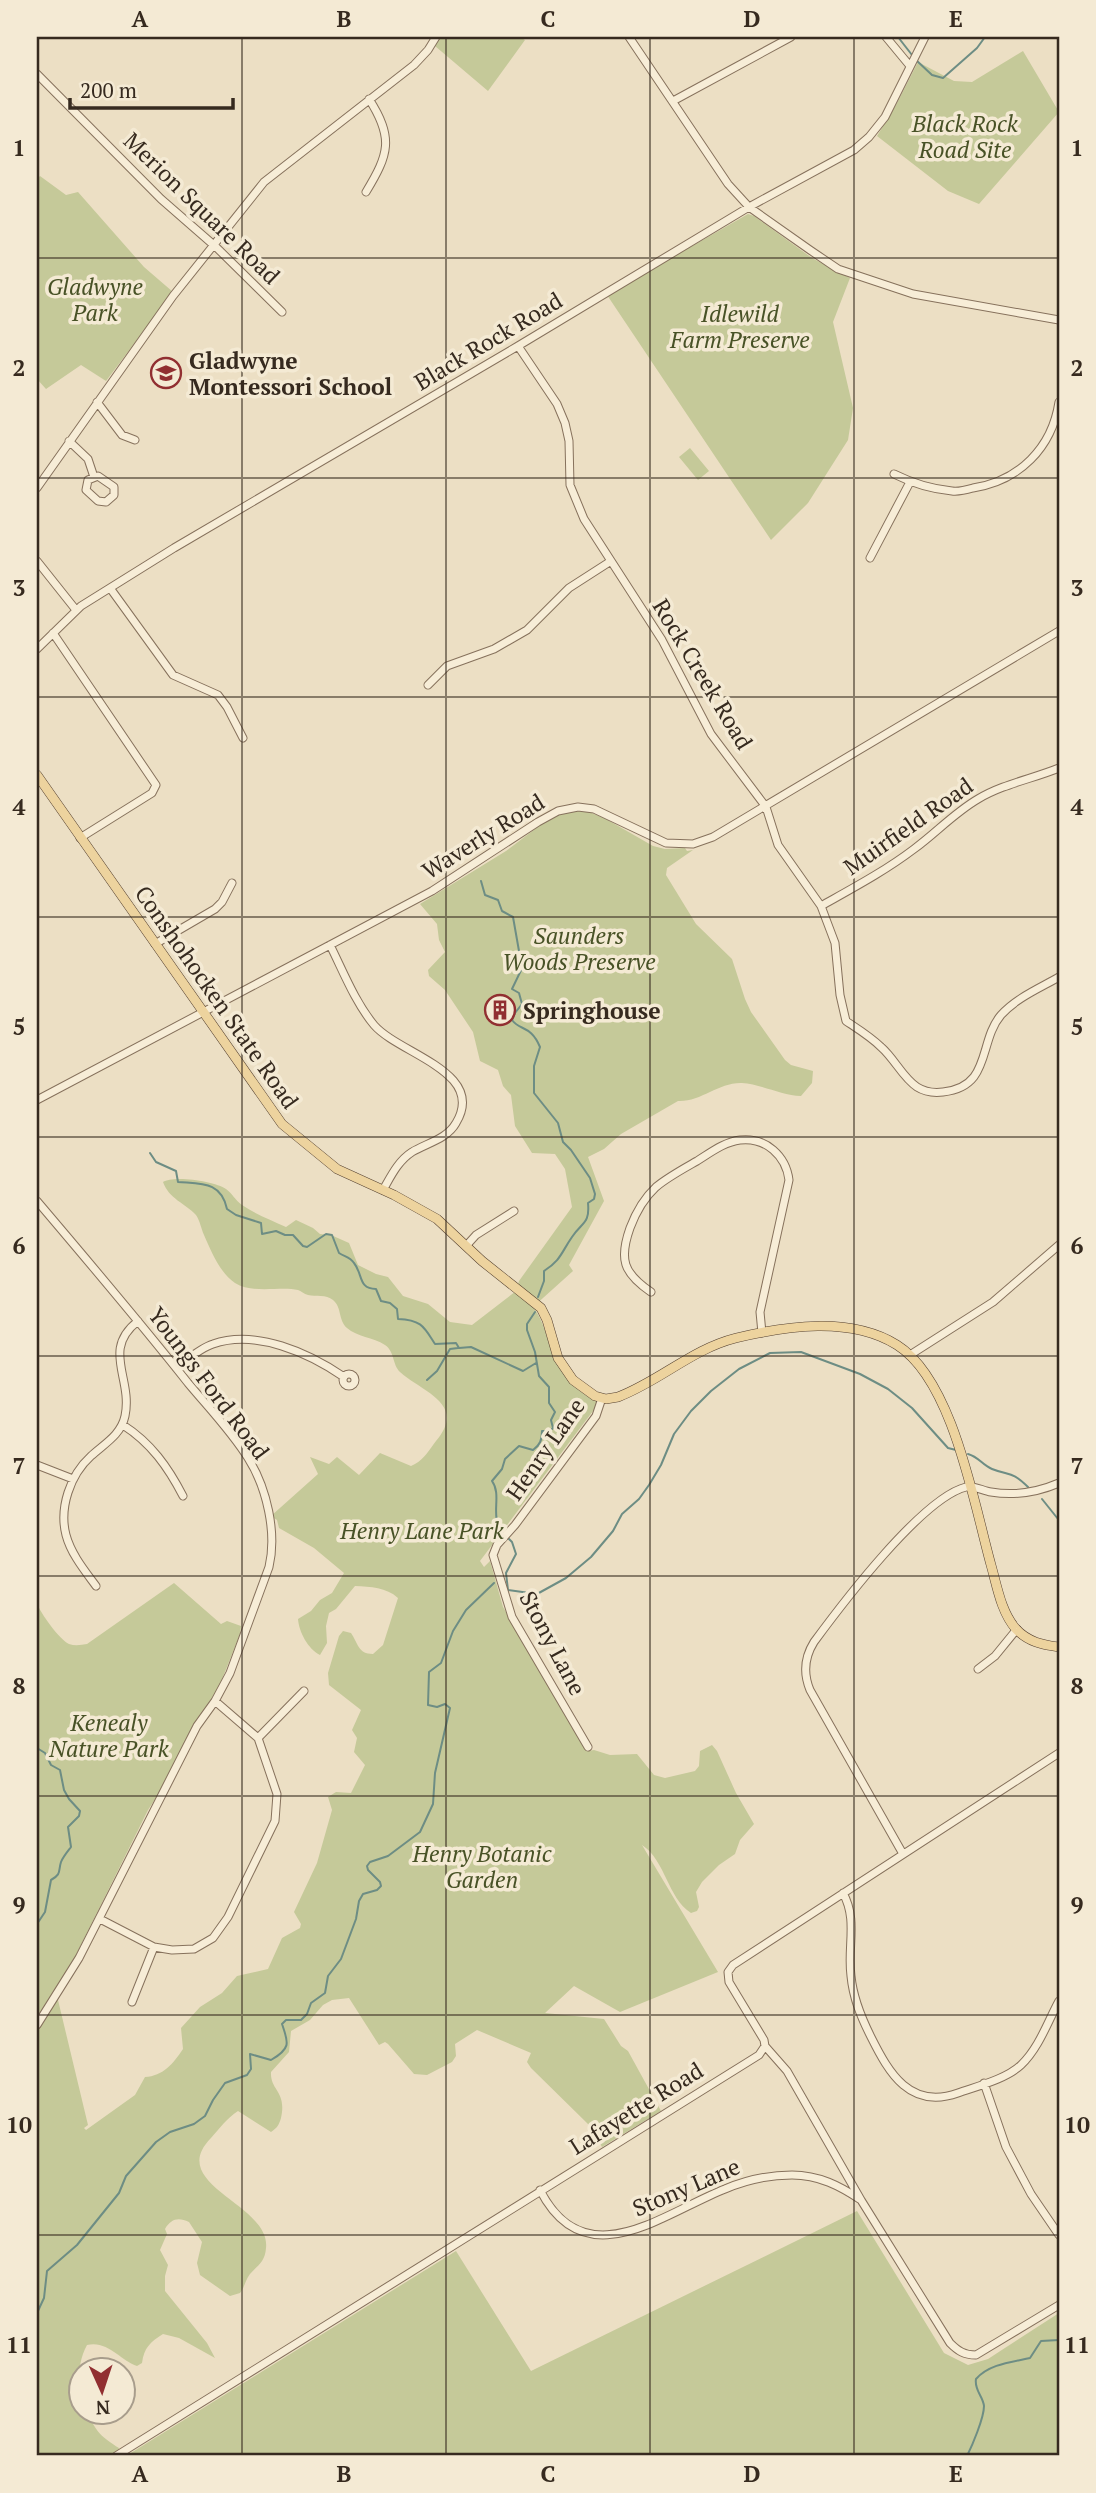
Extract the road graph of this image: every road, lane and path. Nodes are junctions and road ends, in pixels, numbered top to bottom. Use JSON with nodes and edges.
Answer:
{"nodes":[{"id":1,"x":436,"y":37,"type":"edge"},
{"id":2,"x":629,"y":37,"type":"edge"},
{"id":3,"x":791,"y":37,"type":"edge"},
{"id":4,"x":886,"y":37,"type":"edge"},
{"id":5,"x":925,"y":37,"type":"edge"},
{"id":6,"x":913,"y":61,"type":"junction"},
{"id":7,"x":37,"y":74,"type":"edge"},
{"id":8,"x":369,"y":99,"type":"junction"},
{"id":9,"x":673,"y":101,"type":"junction"},
{"id":10,"x":366,"y":192,"type":"dead end"},
{"id":11,"x":749,"y":207,"type":"junction"},
{"id":12,"x":212,"y":245,"type":"junction"},
{"id":13,"x":282,"y":312,"type":"dead end"},
{"id":14,"x":1059,"y":320,"type":"edge"},
{"id":15,"x":518,"y":346,"type":"junction"},
{"id":16,"x":97,"y":402,"type":"junction"},
{"id":17,"x":1059,"y":402,"type":"edge"},
{"id":18,"x":135,"y":440,"type":"dead end"},
{"id":19,"x":69,"y":441,"type":"junction"},
{"id":20,"x":894,"y":474,"type":"dead end"},
{"id":21,"x":94,"y":477,"type":"dead end"},
{"id":22,"x":911,"y":482,"type":"junction"},
{"id":23,"x":37,"y":488,"type":"edge"},
{"id":24,"x":870,"y":558,"type":"dead end"},
{"id":25,"x":37,"y":561,"type":"edge"},
{"id":26,"x":611,"y":561,"type":"junction"},
{"id":27,"x":110,"y":588,"type":"junction"},
{"id":28,"x":76,"y":610,"type":"junction"},
{"id":29,"x":1059,"y":631,"type":"edge"},
{"id":30,"x":53,"y":633,"type":"junction"},
{"id":31,"x":37,"y":649,"type":"edge"},
{"id":32,"x":428,"y":685,"type":"dead end"},
{"id":33,"x":243,"y":738,"type":"dead end"},
{"id":34,"x":1059,"y":768,"type":"edge"},
{"id":35,"x":37,"y":775,"type":"edge"},
{"id":36,"x":766,"y":807,"type":"junction"},
{"id":37,"x":80,"y":838,"type":"junction"},
{"id":38,"x":232,"y":883,"type":"dead end"},
{"id":39,"x":821,"y":906,"type":"junction"},
{"id":40,"x":155,"y":944,"type":"junction"},
{"id":41,"x":330,"y":945,"type":"junction"},
{"id":42,"x":1059,"y":977,"type":"edge"},
{"id":43,"x":202,"y":1012,"type":"junction"},
{"id":44,"x":37,"y":1100,"type":"edge"},
{"id":45,"x":383,"y":1190,"type":"junction"},
{"id":46,"x":37,"y":1201,"type":"edge"},
{"id":47,"x":514,"y":1211,"type":"dead end"},
{"id":48,"x":1059,"y":1245,"type":"edge"},
{"id":49,"x":466,"y":1246,"type":"junction"},
{"id":50,"x":651,"y":1292,"type":"dead end"},
{"id":51,"x":138,"y":1321,"type":"junction"},
{"id":52,"x":762,"y":1333,"type":"junction"},
{"id":53,"x":911,"y":1355,"type":"junction"},
{"id":54,"x":176,"y":1368,"type":"junction"},
{"id":55,"x":344,"y":1377,"type":"dead end"},
{"id":56,"x":602,"y":1398,"type":"junction"},
{"id":57,"x":123,"y":1425,"type":"junction"},
{"id":58,"x":37,"y":1465,"type":"edge"},
{"id":59,"x":73,"y":1479,"type":"junction"},
{"id":60,"x":1059,"y":1483,"type":"edge"},
{"id":61,"x":970,"y":1486,"type":"junction"},
{"id":62,"x":183,"y":1496,"type":"dead end"},
{"id":63,"x":493,"y":1555,"type":"joint"},
{"id":64,"x":96,"y":1586,"type":"dead end"},
{"id":65,"x":1017,"y":1629,"type":"junction"},
{"id":66,"x":1059,"y":1647,"type":"edge"},
{"id":67,"x":978,"y":1669,"type":"dead end"},
{"id":68,"x":304,"y":1691,"type":"dead end"},
{"id":69,"x":215,"y":1701,"type":"junction"},
{"id":70,"x":258,"y":1738,"type":"junction"},
{"id":71,"x":588,"y":1746,"type":"dead end"},
{"id":72,"x":1059,"y":1753,"type":"edge"},
{"id":73,"x":903,"y":1854,"type":"junction"},
{"id":74,"x":844,"y":1893,"type":"junction"},
{"id":75,"x":100,"y":1919,"type":"junction"},
{"id":76,"x":154,"y":1947,"type":"junction"},
{"id":77,"x":1059,"y":2001,"type":"edge"},
{"id":78,"x":132,"y":2002,"type":"dead end"},
{"id":79,"x":37,"y":2025,"type":"edge"},
{"id":80,"x":765,"y":2046,"type":"junction"},
{"id":81,"x":984,"y":2083,"type":"junction"},
{"id":82,"x":540,"y":2190,"type":"junction"},
{"id":83,"x":861,"y":2200,"type":"junction"},
{"id":84,"x":1059,"y":2235,"type":"edge"},
{"id":85,"x":1059,"y":2305,"type":"edge"},
{"id":86,"x":116,"y":2456,"type":"edge"}],
"edges":[{"from":1,"to":8,"type":"street"},
{"from":2,"to":9,"type":"street"},
{"from":3,"to":9,"type":"street"},
{"from":4,"to":6,"type":"street"},
{"from":5,"to":6,"type":"street","name":"Black Rock Road"},
{"from":6,"to":11,"type":"street","name":"Black Rock Road"},
{"from":7,"to":12,"type":"street","name":"Merion Square Road"},
{"from":8,"to":10,"type":"street"},
{"from":8,"to":12,"type":"street"},
{"from":9,"to":11,"type":"street"},
{"from":11,"to":14,"type":"street"},
{"from":11,"to":15,"type":"street","name":"Black Rock Road"},
{"from":12,"to":13,"type":"street","name":"Merion Square Road"},
{"from":12,"to":16,"type":"street"},
{"from":15,"to":26,"type":"street","name":"Rock Creek Road"},
{"from":15,"to":27,"type":"street","name":"Black Rock Road"},
{"from":16,"to":18,"type":"street"},
{"from":16,"to":19,"type":"street"},
{"from":17,"to":22,"type":"street"},
{"from":19,"to":21,"type":"street"},
{"from":19,"to":23,"type":"street"},
{"from":20,"to":22,"type":"street"},
{"from":22,"to":24,"type":"street"},
{"from":25,"to":28,"type":"street"},
{"from":26,"to":32,"type":"street"},
{"from":26,"to":36,"type":"street","name":"Rock Creek Road"},
{"from":27,"to":28,"type":"street","name":"Black Rock Road"},
{"from":27,"to":33,"type":"street"},
{"from":28,"to":30,"type":"street","name":"Black Rock Road"},
{"from":29,"to":36,"type":"street","name":"Waverly Road"},
{"from":30,"to":31,"type":"street","name":"Black Rock Road"},
{"from":30,"to":37,"type":"street"},
{"from":34,"to":39,"type":"street","name":"Muirfield Road"},
{"from":35,"to":37,"type":"main road","name":"Conshohocken State Road"},
{"from":36,"to":39,"type":"street","name":"Rock Creek Road"},
{"from":36,"to":41,"type":"street","name":"Waverly Road"},
{"from":37,"to":40,"type":"main road","name":"Conshohocken State Road"},
{"from":38,"to":40,"type":"street"},
{"from":39,"to":42,"type":"street","name":"Rock Creek Road"},
{"from":40,"to":43,"type":"main road","name":"Conshohocken State Road"},
{"from":41,"to":43,"type":"street","name":"Waverly Road"},
{"from":41,"to":45,"type":"street"},
{"from":43,"to":44,"type":"street","name":"Waverly Road"},
{"from":43,"to":45,"type":"main road","name":"Conshohocken State Road"},
{"from":45,"to":49,"type":"main road","name":"Conshohocken State Road"},
{"from":46,"to":51,"type":"street","name":"Youngs Ford Road"},
{"from":47,"to":49,"type":"street"},
{"from":48,"to":53,"type":"street"},
{"from":49,"to":56,"type":"main road","name":"Conshohocken State Road"},
{"from":50,"to":52,"type":"street"},
{"from":51,"to":54,"type":"street","name":"Youngs Ford Road"},
{"from":51,"to":57,"type":"street"},
{"from":52,"to":53,"type":"main road"},
{"from":52,"to":56,"type":"main road"},
{"from":53,"to":61,"type":"main road"},
{"from":54,"to":55,"type":"street"},
{"from":54,"to":69,"type":"street","name":"Youngs Ford Road"},
{"from":56,"to":63,"type":"street","name":"Henry Lane"},
{"from":57,"to":59,"type":"street"},
{"from":57,"to":62,"type":"street"},
{"from":58,"to":59,"type":"street"},
{"from":59,"to":64,"type":"street"},
{"from":60,"to":61,"type":"street"},
{"from":61,"to":65,"type":"main road"},
{"from":61,"to":73,"type":"street"},
{"from":63,"to":71,"type":"street","name":"Stony Lane"},
{"from":65,"to":66,"type":"main road"},
{"from":65,"to":67,"type":"street"},
{"from":68,"to":70,"type":"street"},
{"from":69,"to":70,"type":"street"},
{"from":69,"to":75,"type":"street","name":"Youngs Ford Road"},
{"from":70,"to":76,"type":"street"},
{"from":72,"to":73,"type":"street"},
{"from":73,"to":74,"type":"street"},
{"from":74,"to":80,"type":"street"},
{"from":74,"to":81,"type":"street"},
{"from":75,"to":76,"type":"street"},
{"from":75,"to":79,"type":"street","name":"Youngs Ford Road"},
{"from":76,"to":78,"type":"street"},
{"from":77,"to":81,"type":"street"},
{"from":80,"to":82,"type":"street","name":"Lafayette Road"},
{"from":80,"to":83,"type":"street","name":"Stony Lane"},
{"from":81,"to":84,"type":"street"},
{"from":82,"to":83,"type":"street","name":"Stony Lane"},
{"from":82,"to":86,"type":"street","name":"Lafayette Road"},
{"from":83,"to":85,"type":"street","name":"Stony Lane"}]}
